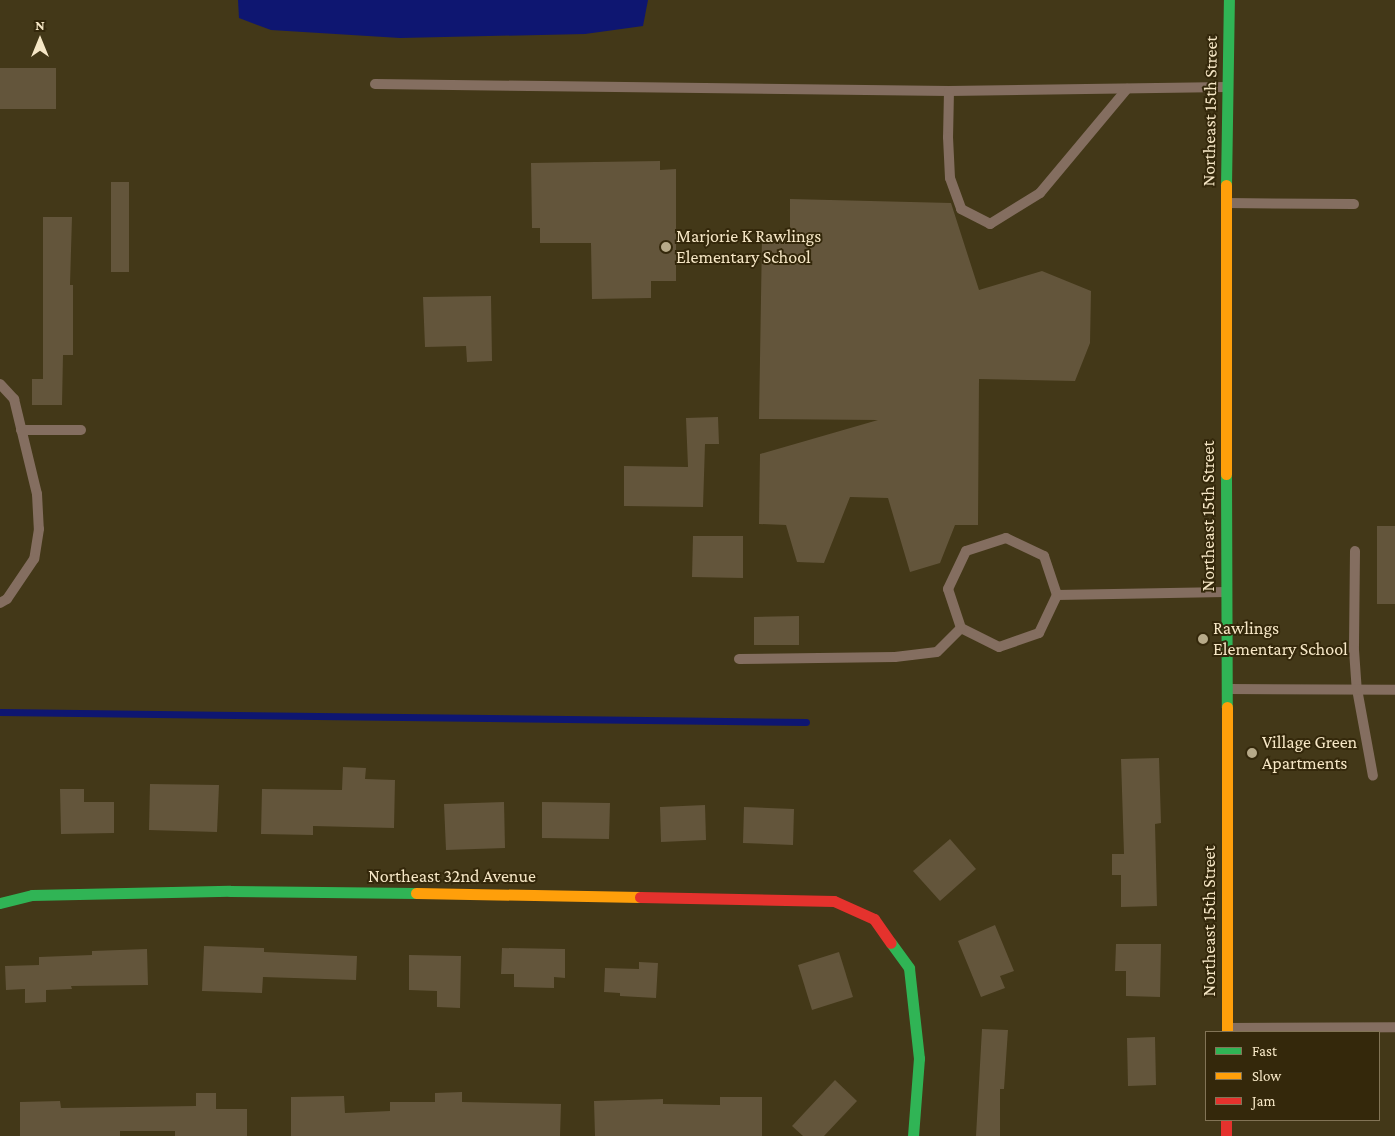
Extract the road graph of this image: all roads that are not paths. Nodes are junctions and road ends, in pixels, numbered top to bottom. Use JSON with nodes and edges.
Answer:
{"nodes":[{"id":1,"x":1229,"y":0,"type":"edge"},
{"id":2,"x":375,"y":84,"type":"dead end"},
{"id":3,"x":1229,"y":87,"type":"junction"},
{"id":4,"x":1127,"y":89,"type":"junction"},
{"id":5,"x":949,"y":91,"type":"junction"},
{"id":6,"x":1226,"y":203,"type":"junction"},
{"id":7,"x":1354,"y":204,"type":"dead end"},
{"id":8,"x":0,"y":384,"type":"edge"},
{"id":9,"x":21,"y":430,"type":"junction"},
{"id":10,"x":80,"y":430,"type":"dead end"},
{"id":11,"x":1355,"y":551,"type":"dead end"},
{"id":12,"x":1226,"y":592,"type":"junction"},
{"id":13,"x":1057,"y":596,"type":"junction"},
{"id":14,"x":0,"y":603,"type":"edge"},
{"id":15,"x":962,"y":628,"type":"junction"},
{"id":16,"x":739,"y":659,"type":"dead end"},
{"id":17,"x":1226,"y":689,"type":"junction"},
{"id":18,"x":1357,"y":689,"type":"junction"},
{"id":19,"x":1395,"y":690,"type":"edge"},
{"id":20,"x":1373,"y":776,"type":"dead end"},
{"id":21,"x":0,"y":903,"type":"edge"},
{"id":22,"x":1395,"y":1027,"type":"edge"},
{"id":23,"x":1227,"y":1030,"type":"edge"},
{"id":24,"x":1226,"y":1121,"type":"edge"},
{"id":25,"x":913,"y":1136,"type":"edge"},
{"id":26,"x":1226,"y":1136,"type":"edge"}],
"edges":[{"from":1,"to":3,"type":"street","name":"Northeast 15th Street"},
{"from":2,"to":5,"type":"lane"},
{"from":3,"to":4,"type":"lane"},
{"from":3,"to":6,"type":"street","name":"Northeast 15th Street"},
{"from":4,"to":5,"type":"lane"},
{"from":4,"to":5,"type":"lane"},
{"from":6,"to":7,"type":"lane"},
{"from":6,"to":12,"type":"street","name":"Northeast 15th Street"},
{"from":8,"to":9,"type":"lane"},
{"from":9,"to":10,"type":"lane"},
{"from":9,"to":14,"type":"lane"},
{"from":11,"to":18,"type":"lane"},
{"from":12,"to":13,"type":"lane"},
{"from":12,"to":17,"type":"street","name":"Northeast 15th Street"},
{"from":13,"to":15,"type":"lane"},
{"from":13,"to":15,"type":"lane"},
{"from":15,"to":16,"type":"lane"},
{"from":17,"to":18,"type":"lane"},
{"from":17,"to":23,"type":"street","name":"Northeast 15th Street"},
{"from":18,"to":19,"type":"lane"},
{"from":18,"to":20,"type":"lane"},
{"from":21,"to":25,"type":"street","name":"Northeast 32nd Avenue"},
{"from":22,"to":23,"type":"lane"},
{"from":24,"to":26,"type":"street"}]}
